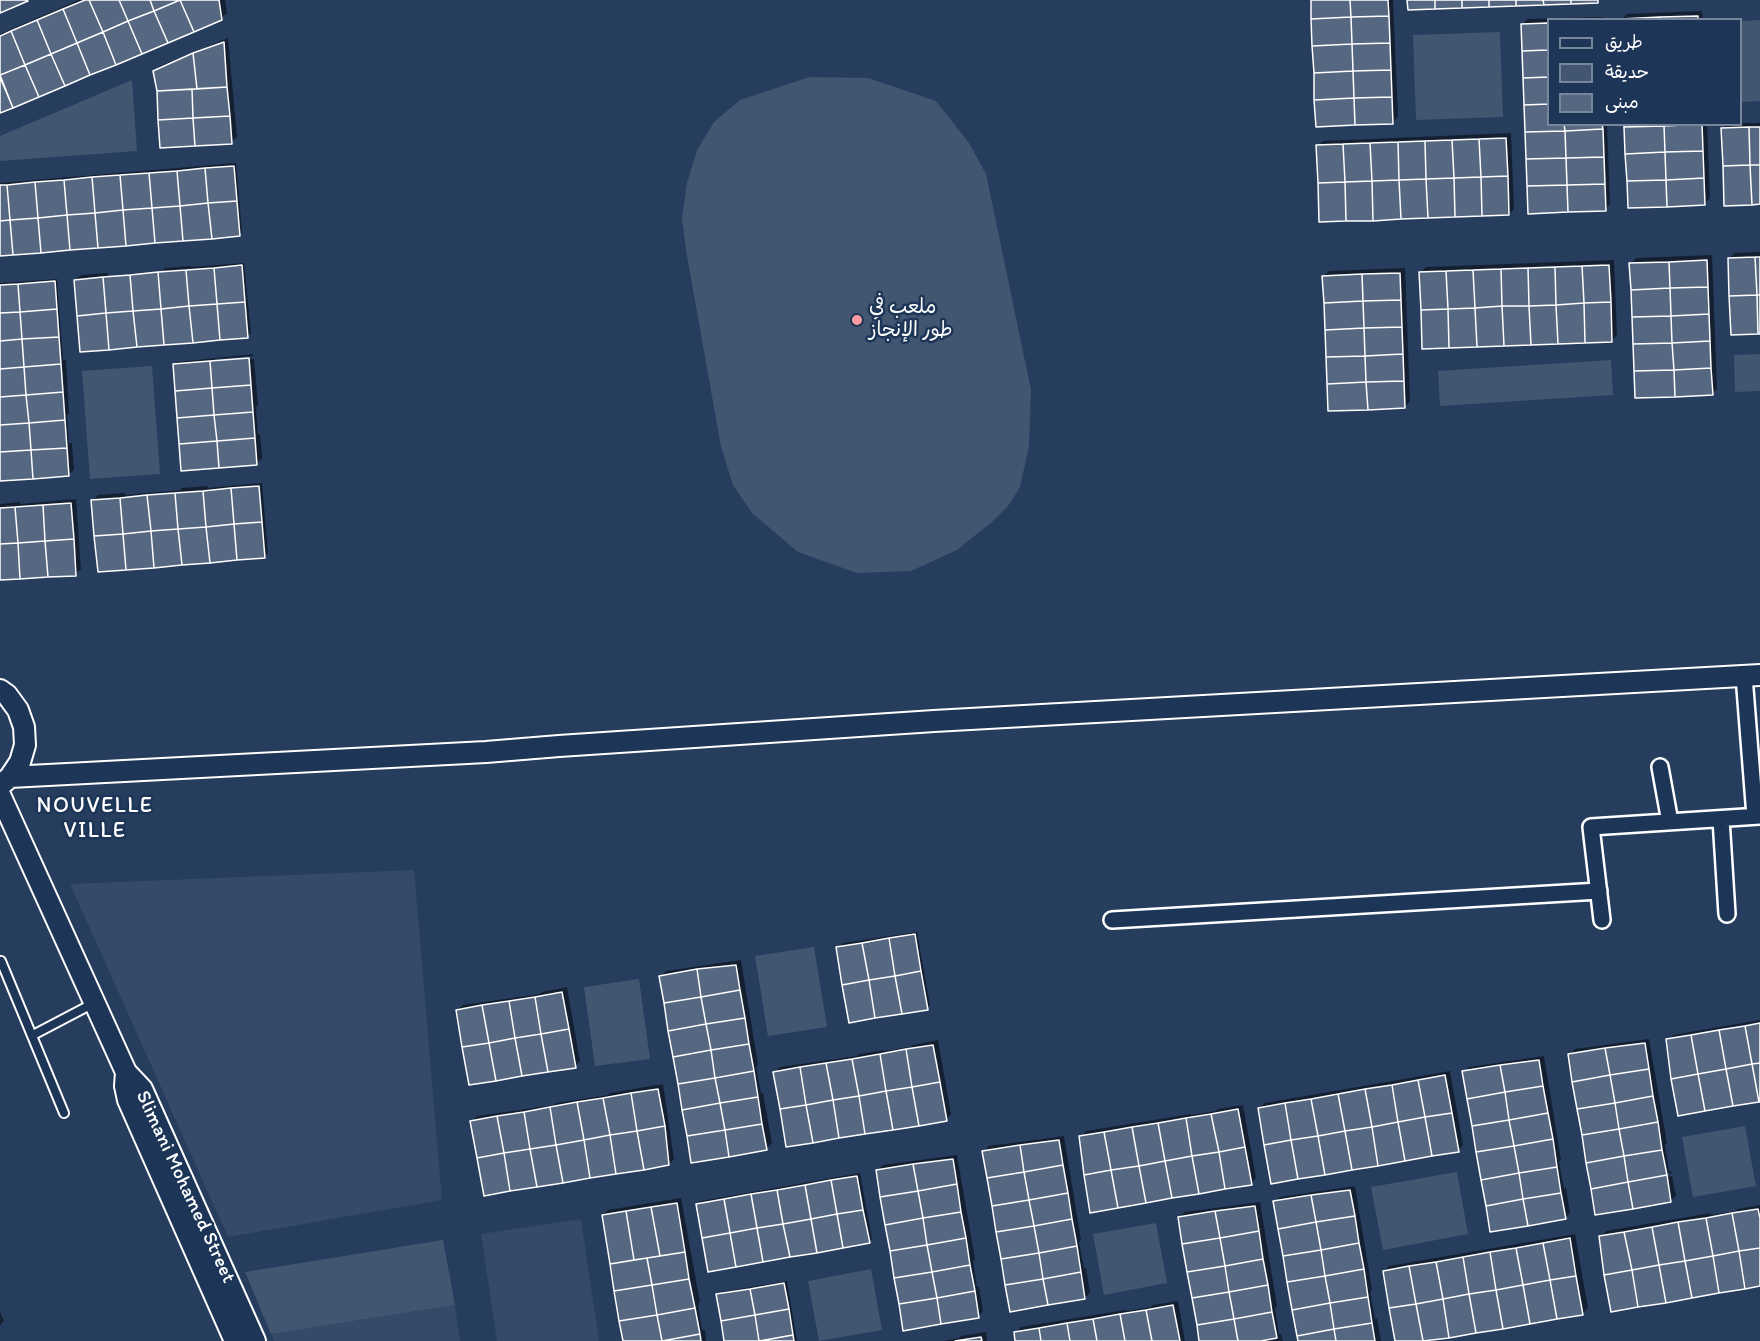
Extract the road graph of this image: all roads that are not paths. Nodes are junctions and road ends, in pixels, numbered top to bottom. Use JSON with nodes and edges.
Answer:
{"nodes":[{"id":1,"x":1752,"y":675,"type":"edge"},
{"id":2,"x":0,"y":690,"type":"edge"},
{"id":3,"x":1660,"y":767,"type":"dead end"},
{"id":4,"x":5,"y":781,"type":"edge"},
{"id":5,"x":0,"y":795,"type":"edge"},
{"id":6,"x":1758,"y":816,"type":"edge"},
{"id":7,"x":1721,"y":819,"type":"junction"},
{"id":8,"x":1670,"y":822,"type":"junction"},
{"id":9,"x":1599,"y":891,"type":"junction"},
{"id":10,"x":1727,"y":914,"type":"dead end"},
{"id":11,"x":1112,"y":920,"type":"dead end"},
{"id":12,"x":1602,"y":920,"type":"dead end"},
{"id":13,"x":1,"y":961,"type":"edge"},
{"id":14,"x":95,"y":1002,"type":"junction"},
{"id":15,"x":33,"y":1035,"type":"junction"},
{"id":16,"x":126,"y":1072,"type":"junction"},
{"id":17,"x":64,"y":1113,"type":"dead end"},
{"id":18,"x":235,"y":1341,"type":"edge"},
{"id":19,"x":255,"y":1341,"type":"edge"}],
"edges":[{"from":1,"to":4,"type":"street"},
{"from":1,"to":6,"type":"street"},
{"from":2,"to":4,"type":"street"},
{"from":3,"to":8,"type":"street"},
{"from":5,"to":14,"type":"street"},
{"from":6,"to":7,"type":"street"},
{"from":7,"to":8,"type":"street"},
{"from":7,"to":10,"type":"street"},
{"from":8,"to":9,"type":"street"},
{"from":9,"to":11,"type":"street"},
{"from":9,"to":12,"type":"street"},
{"from":13,"to":15,"type":"lane"},
{"from":14,"to":15,"type":"lane"},
{"from":14,"to":16,"type":"street"},
{"from":15,"to":17,"type":"lane"},
{"from":16,"to":18,"type":"street","name":"Slimani Mohamed Street"},
{"from":16,"to":19,"type":"street","name":"Slimani Mohamed Street"}]}
